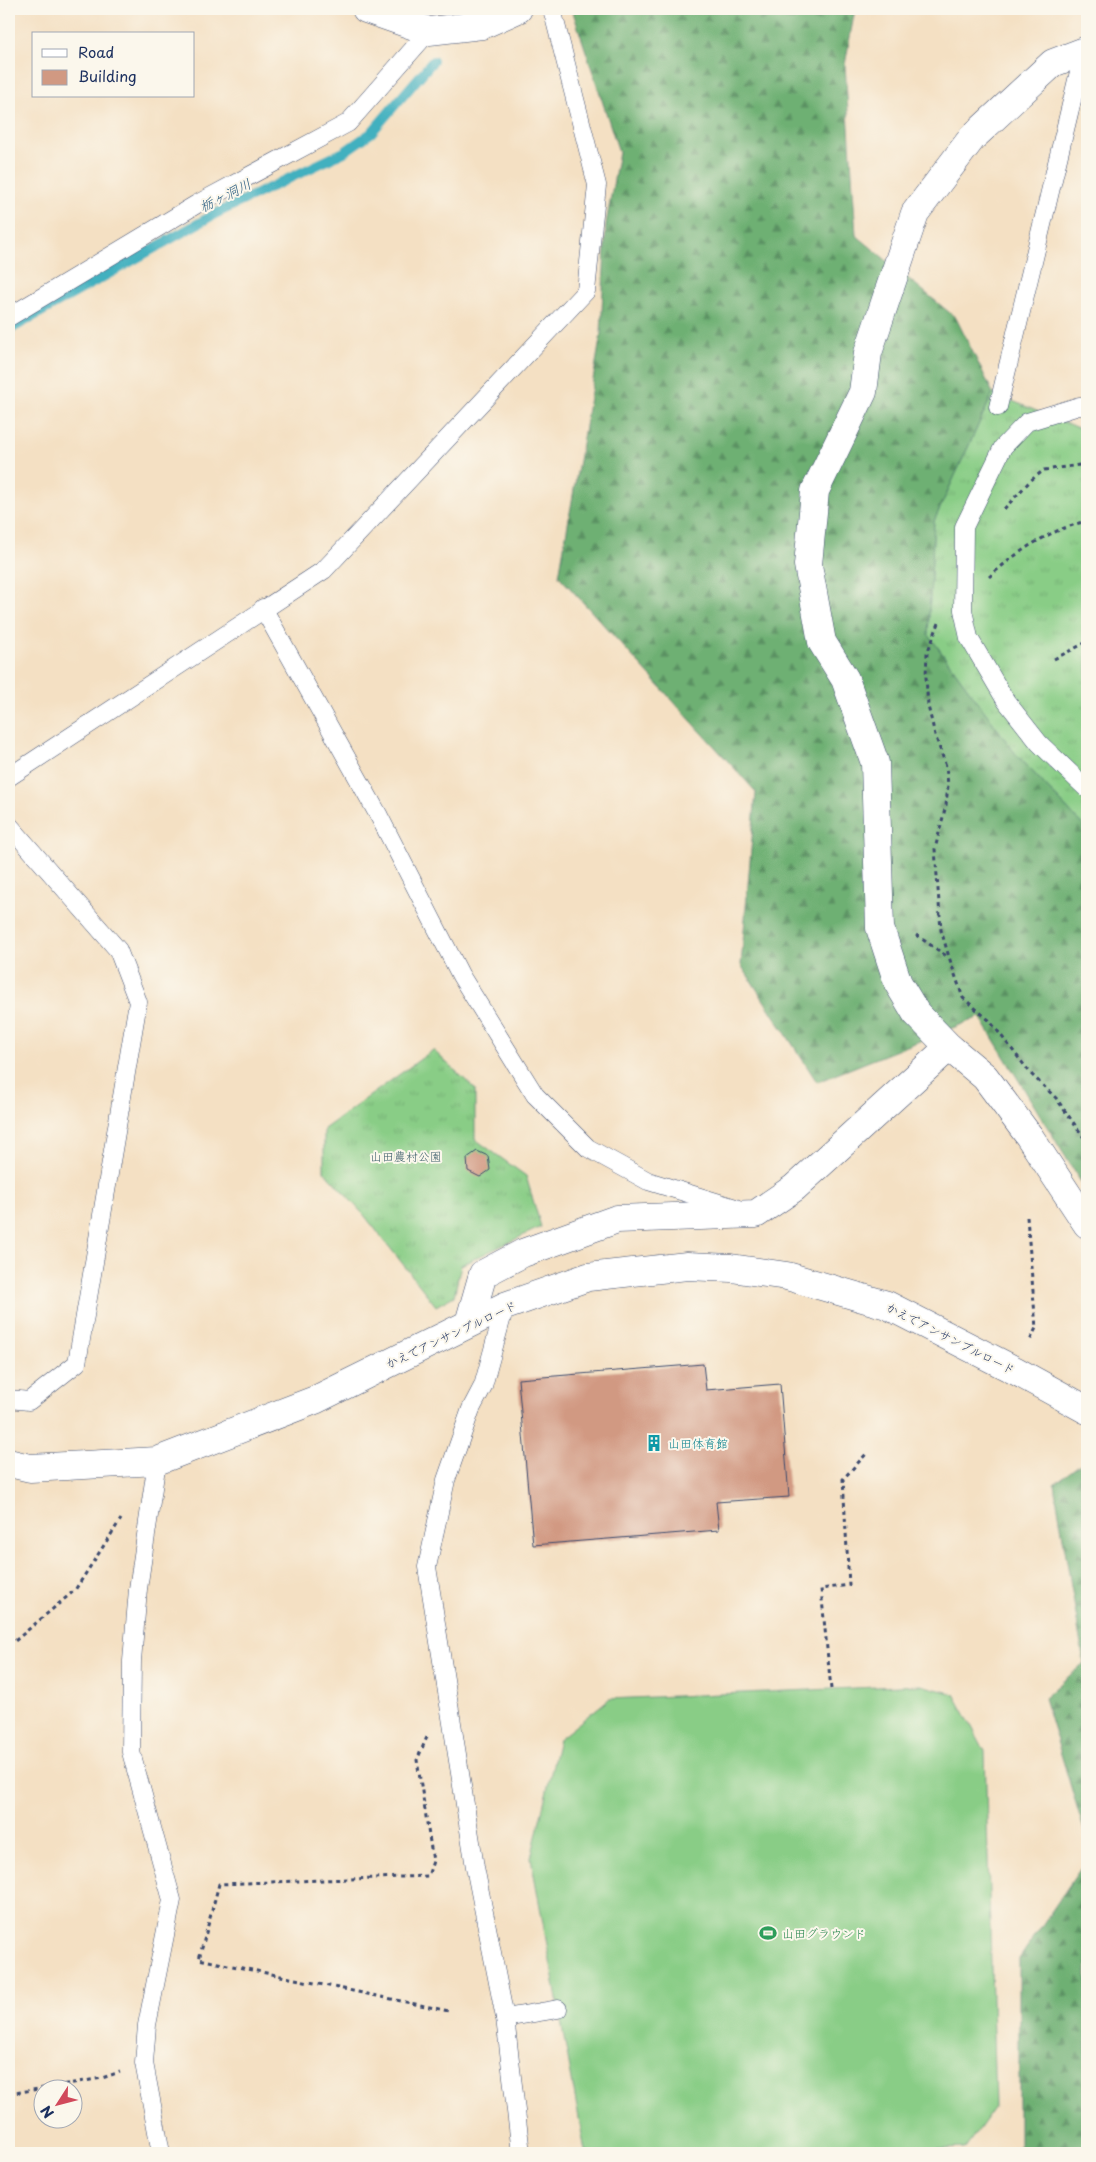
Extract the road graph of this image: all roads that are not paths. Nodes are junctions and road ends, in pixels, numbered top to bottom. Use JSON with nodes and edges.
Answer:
{"nodes":[{"id":1,"x":366,"y":9,"type":"edge"},
{"id":2,"x":518,"y":9,"type":"edge"},
{"id":3,"x":552,"y":9,"type":"edge"},
{"id":4,"x":429,"y":31,"type":"junction"},
{"id":5,"x":1086,"y":51,"type":"edge"},
{"id":6,"x":9,"y":317,"type":"edge"},
{"id":7,"x":1087,"y":406,"type":"edge"},
{"id":8,"x":998,"y":407,"type":"dead end"},
{"id":9,"x":263,"y":608,"type":"junction"},
{"id":10,"x":9,"y":777,"type":"edge"},
{"id":11,"x":1087,"y":789,"type":"edge"},
{"id":12,"x":9,"y":826,"type":"edge"},
{"id":13,"x":949,"y":1047,"type":"junction"},
{"id":14,"x":756,"y":1214,"type":"junction"},
{"id":15,"x":1087,"y":1224,"type":"edge"},
{"id":16,"x":505,"y":1306,"type":"junction"},
{"id":17,"x":469,"y":1323,"type":"junction"},
{"id":18,"x":9,"y":1399,"type":"edge"},
{"id":19,"x":1087,"y":1410,"type":"edge"},
{"id":20,"x":157,"y":1461,"type":"junction"},
{"id":21,"x":9,"y":1464,"type":"edge"},
{"id":22,"x":558,"y":2009,"type":"dead end"},
{"id":23,"x":505,"y":2018,"type":"junction"},
{"id":24,"x":161,"y":2153,"type":"edge"},
{"id":25,"x":521,"y":2153,"type":"edge"}],
"edges":[{"from":1,"to":4,"type":"street"},
{"from":2,"to":4,"type":"street"},
{"from":3,"to":9,"type":"lane"},
{"from":4,"to":6,"type":"lane"},
{"from":5,"to":8,"type":"lane"},
{"from":5,"to":13,"type":"street"},
{"from":7,"to":11,"type":"lane"},
{"from":9,"to":10,"type":"lane"},
{"from":9,"to":14,"type":"lane"},
{"from":12,"to":18,"type":"lane"},
{"from":13,"to":14,"type":"street"},
{"from":13,"to":15,"type":"street"},
{"from":14,"to":17,"type":"street"},
{"from":16,"to":17,"type":"street","name":"かえでアンサンブルロード"},
{"from":16,"to":19,"type":"street","name":"かえでアンサンブルロード"},
{"from":16,"to":23,"type":"lane"},
{"from":17,"to":20,"type":"street","name":"かえでアンサンブルロード"},
{"from":20,"to":21,"type":"street","name":"かえでアンサンブルロード"},
{"from":20,"to":24,"type":"lane"},
{"from":22,"to":23,"type":"lane"},
{"from":23,"to":25,"type":"lane"}]}
